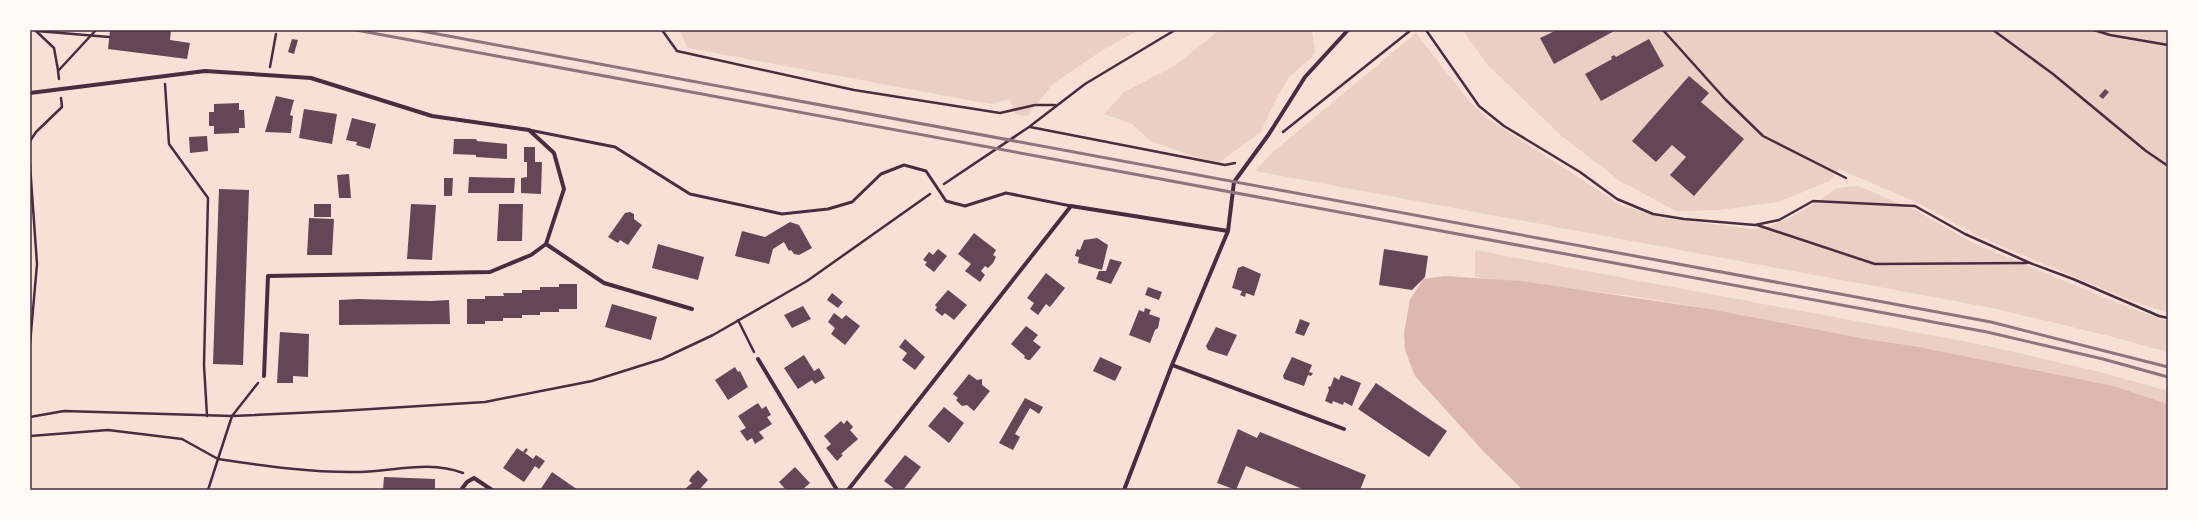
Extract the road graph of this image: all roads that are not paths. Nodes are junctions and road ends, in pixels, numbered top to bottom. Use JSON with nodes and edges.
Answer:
{"nodes":[{"id":1,"x":1348,"y":30,"type":"edge"},
{"id":2,"x":30,"y":93,"type":"edge"},
{"id":3,"x":529,"y":130,"type":"junction"},
{"id":4,"x":1071,"y":206,"type":"junction"},
{"id":5,"x":1228,"y":231,"type":"junction"},
{"id":6,"x":546,"y":244,"type":"junction"},
{"id":7,"x":692,"y":309,"type":"dead end"},
{"id":8,"x":758,"y":359,"type":"road end"},
{"id":9,"x":1172,"y":365,"type":"junction"},
{"id":10,"x":264,"y":376,"type":"road end"},
{"id":11,"x":1344,"y":429,"type":"dead end"},
{"id":12,"x":461,"y":490,"type":"edge"},
{"id":13,"x":492,"y":490,"type":"edge"},
{"id":14,"x":837,"y":490,"type":"edge"},
{"id":15,"x":848,"y":490,"type":"edge"},
{"id":16,"x":1124,"y":490,"type":"edge"}],
"edges":[{"from":1,"to":5,"type":"street"},
{"from":2,"to":3,"type":"street"},
{"from":3,"to":4,"type":"lane"},
{"from":3,"to":6,"type":"street"},
{"from":4,"to":5,"type":"street"},
{"from":4,"to":15,"type":"street"},
{"from":5,"to":9,"type":"street"},
{"from":6,"to":7,"type":"street"},
{"from":6,"to":10,"type":"street"},
{"from":8,"to":14,"type":"street"},
{"from":9,"to":11,"type":"street"},
{"from":9,"to":16,"type":"street"},
{"from":12,"to":13,"type":"street"}]}
